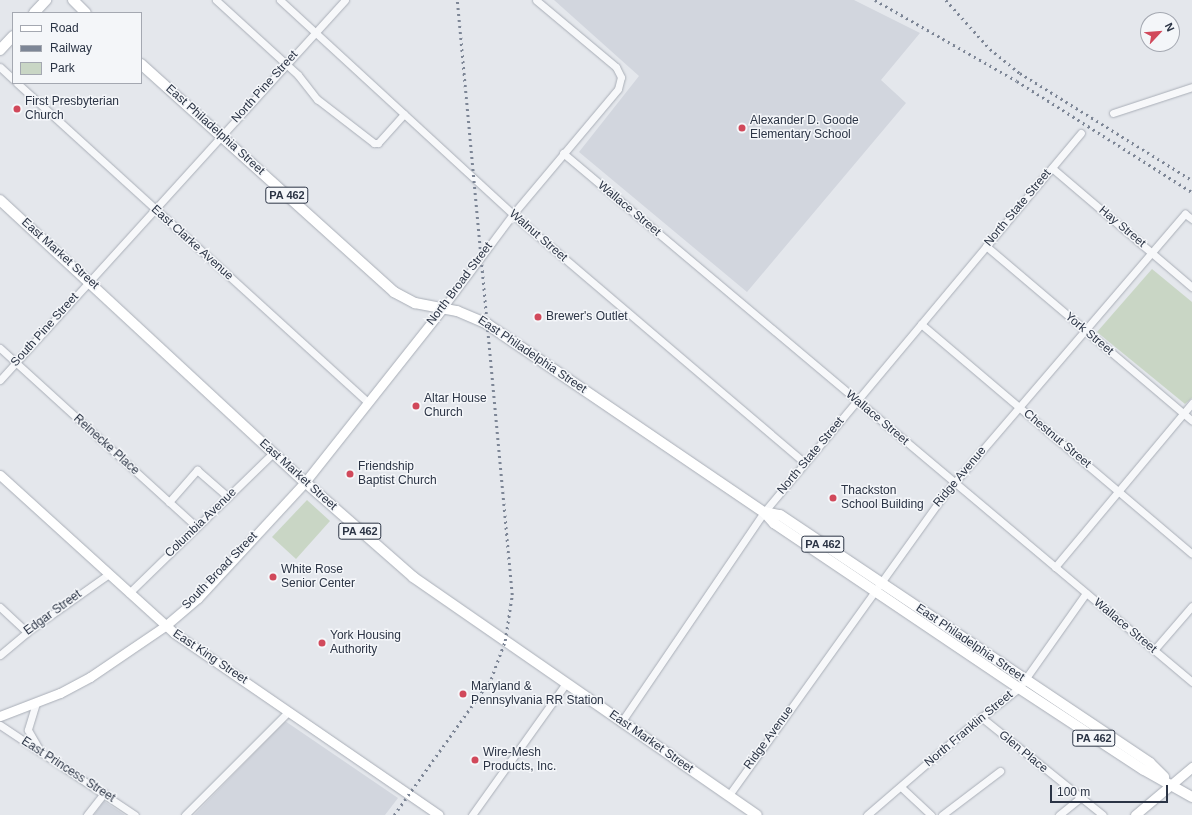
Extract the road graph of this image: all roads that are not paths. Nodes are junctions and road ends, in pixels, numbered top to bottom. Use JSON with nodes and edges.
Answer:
{"nodes":[{"id":1,"x":46,"y":0,"type":"edge"},
{"id":2,"x":73,"y":0,"type":"edge"},
{"id":3,"x":216,"y":0,"type":"edge"},
{"id":4,"x":280,"y":0,"type":"edge"},
{"id":5,"x":346,"y":0,"type":"edge"},
{"id":6,"x":536,"y":0,"type":"edge"},
{"id":7,"x":35,"y":12,"type":"edge"},
{"id":8,"x":85,"y":12,"type":"edge"},
{"id":9,"x":315,"y":32,"type":"junction"},
{"id":10,"x":12,"y":37,"type":"edge"},
{"id":11,"x":0,"y":50,"type":"edge"},
{"id":12,"x":286,"y":64,"type":"junction"},
{"id":13,"x":142,"y":65,"type":"edge"},
{"id":14,"x":0,"y":67,"type":"edge"},
{"id":15,"x":12,"y":78,"type":"edge"},
{"id":16,"x":18,"y":84,"type":"edge"},
{"id":17,"x":1192,"y":86,"type":"edge"},
{"id":18,"x":1113,"y":113,"type":"dead end"},
{"id":19,"x":404,"y":114,"type":"junction"},
{"id":20,"x":1081,"y":133,"type":"dead end"},
{"id":21,"x":221,"y":135,"type":"junction"},
{"id":22,"x":563,"y":153,"type":"junction"},
{"id":23,"x":1052,"y":168,"type":"junction"},
{"id":24,"x":0,"y":200,"type":"edge"},
{"id":25,"x":154,"y":208,"type":"junction"},
{"id":26,"x":513,"y":214,"type":"junction"},
{"id":27,"x":1192,"y":220,"type":"edge"},
{"id":28,"x":986,"y":246,"type":"junction"},
{"id":29,"x":1152,"y":252,"type":"junction"},
{"id":30,"x":89,"y":280,"type":"junction"},
{"id":31,"x":1192,"y":287,"type":"edge"},
{"id":32,"x":443,"y":308,"type":"junction"},
{"id":33,"x":921,"y":324,"type":"junction"},
{"id":34,"x":1085,"y":330,"type":"junction"},
{"id":35,"x":0,"y":348,"type":"edge"},
{"id":36,"x":16,"y":363,"type":"junction"},
{"id":37,"x":0,"y":380,"type":"edge"},
{"id":38,"x":857,"y":401,"type":"junction"},
{"id":39,"x":368,"y":402,"type":"junction"},
{"id":40,"x":1192,"y":403,"type":"edge"},
{"id":41,"x":1019,"y":407,"type":"junction"},
{"id":42,"x":1183,"y":413,"type":"junction"},
{"id":43,"x":1192,"y":421,"type":"edge"},
{"id":44,"x":273,"y":453,"type":"junction"},
{"id":45,"x":805,"y":463,"type":"junction"},
{"id":46,"x":0,"y":475,"type":"edge"},
{"id":47,"x":305,"y":482,"type":"junction"},
{"id":48,"x":954,"y":482,"type":"junction"},
{"id":49,"x":1118,"y":491,"type":"junction"},
{"id":50,"x":228,"y":497,"type":"junction"},
{"id":51,"x":169,"y":502,"type":"junction"},
{"id":52,"x":764,"y":512,"type":"junction"},
{"id":53,"x":197,"y":527,"type":"junction"},
{"id":54,"x":1192,"y":554,"type":"edge"},
{"id":55,"x":1055,"y":567,"type":"junction"},
{"id":56,"x":109,"y":574,"type":"junction"},
{"id":57,"x":877,"y":587,"type":"junction"},
{"id":58,"x":1086,"y":592,"type":"junction"},
{"id":59,"x":129,"y":593,"type":"junction"},
{"id":60,"x":1192,"y":606,"type":"edge"},
{"id":61,"x":0,"y":607,"type":"edge"},
{"id":62,"x":165,"y":626,"type":"junction"},
{"id":63,"x":27,"y":632,"type":"junction"},
{"id":64,"x":1154,"y":650,"type":"junction"},
{"id":65,"x":0,"y":655,"type":"edge"},
{"id":66,"x":1192,"y":682,"type":"edge"},
{"id":67,"x":566,"y":683,"type":"junction"},
{"id":68,"x":1022,"y":684,"type":"junction"},
{"id":69,"x":36,"y":703,"type":"junction"},
{"id":70,"x":288,"y":712,"type":"junction"},
{"id":71,"x":0,"y":716,"type":"edge"},
{"id":72,"x":981,"y":717,"type":"junction"},
{"id":73,"x":622,"y":721,"type":"junction"},
{"id":74,"x":0,"y":725,"type":"edge"},
{"id":75,"x":43,"y":754,"type":"junction"},
{"id":76,"x":1192,"y":767,"type":"edge"},
{"id":77,"x":1000,"y":771,"type":"dead end"},
{"id":78,"x":1172,"y":784,"type":"junction"},
{"id":79,"x":901,"y":787,"type":"junction"},
{"id":80,"x":104,"y":793,"type":"junction"},
{"id":81,"x":729,"y":795,"type":"junction"},
{"id":82,"x":1192,"y":797,"type":"edge"},
{"id":83,"x":1080,"y":798,"type":"junction"},
{"id":84,"x":88,"y":815,"type":"edge"},
{"id":85,"x":135,"y":815,"type":"edge"},
{"id":86,"x":185,"y":815,"type":"edge"},
{"id":87,"x":439,"y":815,"type":"edge"},
{"id":88,"x":472,"y":815,"type":"edge"},
{"id":89,"x":757,"y":815,"type":"edge"},
{"id":90,"x":867,"y":815,"type":"edge"},
{"id":91,"x":931,"y":815,"type":"edge"},
{"id":92,"x":942,"y":815,"type":"edge"},
{"id":93,"x":1059,"y":815,"type":"edge"},
{"id":94,"x":1103,"y":815,"type":"edge"},
{"id":95,"x":1135,"y":815,"type":"edge"}],
"edges":[{"from":1,"to":7,"type":"main road"},
{"from":2,"to":8,"type":"main road"},
{"from":3,"to":12,"type":"street"},
{"from":4,"to":9,"type":"street","name":"Walnut Street"},
{"from":5,"to":9,"type":"street","name":"North Pine Street"},
{"from":6,"to":22,"type":"street","name":"North Broad Street"},
{"from":9,"to":12,"type":"street","name":"North Pine Street"},
{"from":9,"to":19,"type":"street","name":"Walnut Street"},
{"from":10,"to":11,"type":"main road"},
{"from":12,"to":19,"type":"street"},
{"from":12,"to":21,"type":"street","name":"North Pine Street"},
{"from":13,"to":21,"type":"main road","name":"East Philadelphia Street","number":"PA 462"},
{"from":14,"to":15,"type":"street"},
{"from":16,"to":25,"type":"street","name":"East Clarke Avenue"},
{"from":17,"to":18,"type":"street"},
{"from":19,"to":26,"type":"street","name":"Walnut Street"},
{"from":20,"to":23,"type":"street","name":"North State Street"},
{"from":21,"to":25,"type":"street","name":"North Pine Street"},
{"from":21,"to":32,"type":"main road","name":"East Philadelphia Street","number":"PA 462"},
{"from":22,"to":26,"type":"street","name":"North Broad Street"},
{"from":22,"to":38,"type":"street","name":"Wallace Street"},
{"from":23,"to":28,"type":"street","name":"North State Street"},
{"from":23,"to":29,"type":"street","name":"Hay Street"},
{"from":24,"to":30,"type":"main road","name":"East Market Street","number":"PA 462"},
{"from":25,"to":30,"type":"street","name":"North Pine Street"},
{"from":25,"to":39,"type":"street","name":"East Clarke Avenue"},
{"from":26,"to":32,"type":"street","name":"North Broad Street"},
{"from":26,"to":45,"type":"street","name":"Walnut Street"},
{"from":27,"to":29,"type":"street","name":"Ridge Avenue"},
{"from":28,"to":33,"type":"street","name":"North State Street"},
{"from":28,"to":34,"type":"street","name":"York Street"},
{"from":29,"to":31,"type":"street","name":"Hay Street"},
{"from":29,"to":34,"type":"street","name":"Ridge Avenue"},
{"from":30,"to":36,"type":"street","name":"South Pine Street"},
{"from":30,"to":44,"type":"main road","name":"East Market Street","number":"PA 462"},
{"from":32,"to":39,"type":"street","name":"North Broad Street"},
{"from":32,"to":52,"type":"main road","name":"East Philadelphia Street","number":"PA 462"},
{"from":33,"to":38,"type":"street","name":"North State Street"},
{"from":33,"to":41,"type":"street","name":"Chestnut Street"},
{"from":34,"to":41,"type":"street","name":"Ridge Avenue"},
{"from":34,"to":42,"type":"street","name":"York Street"},
{"from":35,"to":36,"type":"street","name":"Reinecke Place"},
{"from":36,"to":37,"type":"street","name":"South Pine Street"},
{"from":36,"to":51,"type":"street","name":"Reinecke Place"},
{"from":38,"to":45,"type":"street","name":"North State Street"},
{"from":38,"to":48,"type":"street","name":"Wallace Street"},
{"from":39,"to":47,"type":"street","name":"North Broad Street"},
{"from":40,"to":42,"type":"street"},
{"from":41,"to":48,"type":"street","name":"Ridge Avenue"},
{"from":41,"to":49,"type":"street","name":"Chestnut Street"},
{"from":42,"to":43,"type":"street","name":"York Street"},
{"from":42,"to":49,"type":"street"},
{"from":44,"to":47,"type":"main road","name":"East Market Street","number":"PA 462"},
{"from":44,"to":50,"type":"street","name":"Columbia Avenue"},
{"from":45,"to":52,"type":"street","name":"North State Street"},
{"from":46,"to":56,"type":"street","name":"East King Street"},
{"from":47,"to":62,"type":"street","name":"South Broad Street"},
{"from":47,"to":67,"type":"main road","name":"East Market Street","number":"PA 462"},
{"from":48,"to":55,"type":"street","name":"Wallace Street"},
{"from":48,"to":57,"type":"street","name":"Ridge Avenue"},
{"from":49,"to":54,"type":"street","name":"Chestnut Street"},
{"from":49,"to":55,"type":"street"},
{"from":50,"to":51,"type":"street"},
{"from":50,"to":53,"type":"street","name":"Columbia Avenue"},
{"from":51,"to":53,"type":"street","name":"Reinecke Place"},
{"from":52,"to":57,"type":"main road","name":"East Philadelphia Street","number":"PA 462"},
{"from":52,"to":73,"type":"street","name":"North State Street"},
{"from":53,"to":59,"type":"street","name":"Columbia Avenue"},
{"from":55,"to":58,"type":"street","name":"Wallace Street"},
{"from":56,"to":59,"type":"street","name":"East King Street"},
{"from":56,"to":63,"type":"street","name":"Edgar Street"},
{"from":57,"to":68,"type":"main road","name":"East Philadelphia Street","number":"PA 462"},
{"from":57,"to":81,"type":"street","name":"Ridge Avenue"},
{"from":58,"to":64,"type":"street","name":"Wallace Street"},
{"from":58,"to":68,"type":"street","name":"North Franklin Street"},
{"from":59,"to":62,"type":"street","name":"East King Street"},
{"from":60,"to":64,"type":"street"},
{"from":61,"to":63,"type":"street"},
{"from":62,"to":69,"type":"street","name":"South Broad Street"},
{"from":62,"to":70,"type":"street","name":"East King Street"},
{"from":63,"to":65,"type":"street","name":"Edgar Street"},
{"from":64,"to":66,"type":"street","name":"Wallace Street"},
{"from":67,"to":73,"type":"main road","name":"East Market Street","number":"PA 462"},
{"from":67,"to":88,"type":"street"},
{"from":68,"to":72,"type":"street","name":"North Franklin Street"},
{"from":68,"to":78,"type":"main road","name":"East Philadelphia Street","number":"PA 462"},
{"from":69,"to":71,"type":"street","name":"South Broad Street"},
{"from":69,"to":75,"type":"street"},
{"from":70,"to":86,"type":"street"},
{"from":70,"to":87,"type":"street","name":"East King Street"},
{"from":72,"to":79,"type":"street","name":"North Franklin Street"},
{"from":72,"to":83,"type":"street","name":"Glen Place"},
{"from":73,"to":81,"type":"main road","name":"East Market Street","number":"PA 462"},
{"from":74,"to":75,"type":"street","name":"East Princess Street"},
{"from":75,"to":80,"type":"street","name":"East Princess Street"},
{"from":76,"to":78,"type":"street"},
{"from":77,"to":92,"type":"street"},
{"from":78,"to":82,"type":"main road","name":"East Philadelphia Street","number":"PA 462"},
{"from":78,"to":95,"type":"street"},
{"from":79,"to":90,"type":"street","name":"North Franklin Street"},
{"from":79,"to":91,"type":"street"},
{"from":80,"to":84,"type":"street"},
{"from":80,"to":85,"type":"street","name":"East Princess Street"},
{"from":81,"to":89,"type":"main road","name":"East Market Street","number":"PA 462"},
{"from":83,"to":93,"type":"street"},
{"from":83,"to":94,"type":"street","name":"Glen Place"}]}
